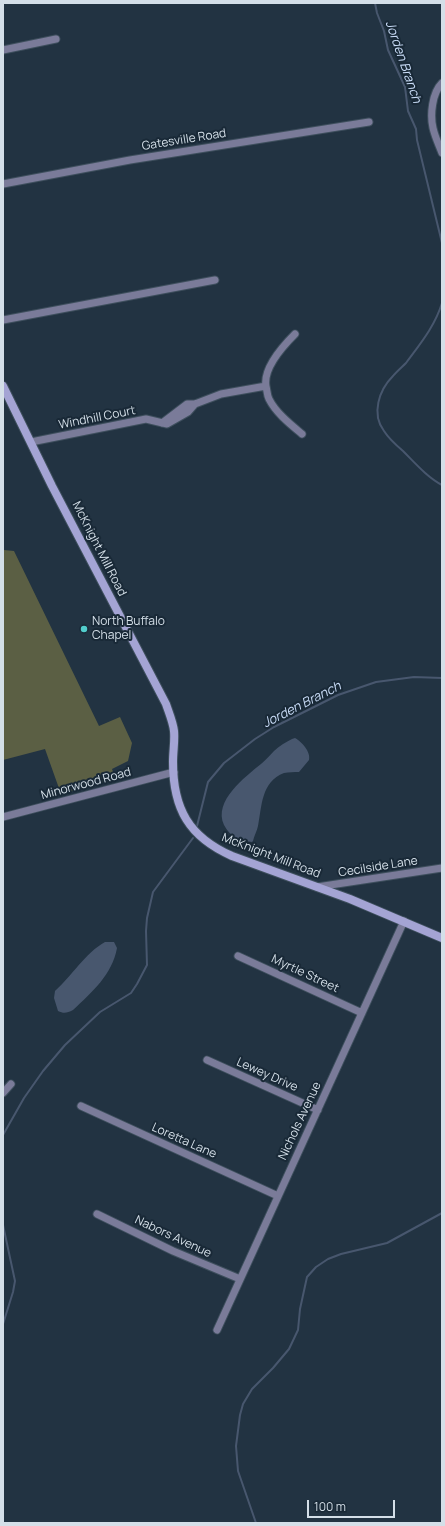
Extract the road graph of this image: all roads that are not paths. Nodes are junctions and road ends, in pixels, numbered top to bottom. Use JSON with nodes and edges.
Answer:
{"nodes":[{"id":1,"x":56,"y":39,"type":"dead end"},
{"id":2,"x":3,"y":50,"type":"edge"},
{"id":3,"x":442,"y":83,"type":"edge"},
{"id":4,"x":369,"y":122,"type":"dead end"},
{"id":5,"x":442,"y":153,"type":"edge"},
{"id":6,"x":3,"y":184,"type":"edge"},
{"id":7,"x":215,"y":280,"type":"dead end"},
{"id":8,"x":3,"y":320,"type":"edge"},
{"id":9,"x":295,"y":334,"type":"dead end"},
{"id":10,"x":3,"y":386,"type":"edge"},
{"id":11,"x":266,"y":386,"type":"junction"},
{"id":12,"x":302,"y":434,"type":"dead end"},
{"id":13,"x":31,"y":442,"type":"junction"},
{"id":14,"x":174,"y":772,"type":"junction"},
{"id":15,"x":3,"y":817,"type":"edge"},
{"id":16,"x":442,"y":868,"type":"edge"},
{"id":17,"x":317,"y":887,"type":"junction"},
{"id":18,"x":404,"y":921,"type":"junction"},
{"id":19,"x":442,"y":938,"type":"edge"},
{"id":20,"x":238,"y":956,"type":"dead end"},
{"id":21,"x":362,"y":1013,"type":"junction"},
{"id":22,"x":207,"y":1060,"type":"dead end"},
{"id":23,"x":11,"y":1084,"type":"dead end"},
{"id":24,"x":3,"y":1093,"type":"edge"},
{"id":25,"x":81,"y":1106,"type":"dead end"},
{"id":26,"x":318,"y":1110,"type":"junction"},
{"id":27,"x":278,"y":1196,"type":"junction"},
{"id":28,"x":96,"y":1214,"type":"dead end"},
{"id":29,"x":240,"y":1279,"type":"junction"},
{"id":30,"x":217,"y":1330,"type":"dead end"}],
"edges":[{"from":1,"to":2,"type":"street"},
{"from":3,"to":5,"type":"street"},
{"from":4,"to":6,"type":"street","name":"Gatesville Road"},
{"from":7,"to":8,"type":"street"},
{"from":9,"to":11,"type":"street"},
{"from":10,"to":13,"type":"street","name":"McKnight Mill Road"},
{"from":11,"to":12,"type":"street"},
{"from":11,"to":13,"type":"street","name":"Windhill Court"},
{"from":13,"to":14,"type":"street","name":"McKnight Mill Road"},
{"from":14,"to":15,"type":"street","name":"Minorwood Road"},
{"from":14,"to":17,"type":"street","name":"McKnight Mill Road"},
{"from":16,"to":17,"type":"street","name":"Cecilside Lane"},
{"from":17,"to":18,"type":"street","name":"McKnight Mill Road"},
{"from":18,"to":19,"type":"street","name":"McKnight Mill Road"},
{"from":18,"to":21,"type":"street","name":"Nichols Avenue"},
{"from":20,"to":21,"type":"street","name":"Myrtle Street"},
{"from":21,"to":26,"type":"street","name":"Nichols Avenue"},
{"from":22,"to":26,"type":"street","name":"Lewey Drive"},
{"from":23,"to":24,"type":"street"},
{"from":25,"to":27,"type":"street","name":"Loretta Lane"},
{"from":26,"to":27,"type":"street","name":"Nichols Avenue"},
{"from":27,"to":29,"type":"street","name":"Nichols Avenue"},
{"from":28,"to":29,"type":"street","name":"Nabors Avenue"},
{"from":29,"to":30,"type":"street","name":"Nichols Avenue"}]}
